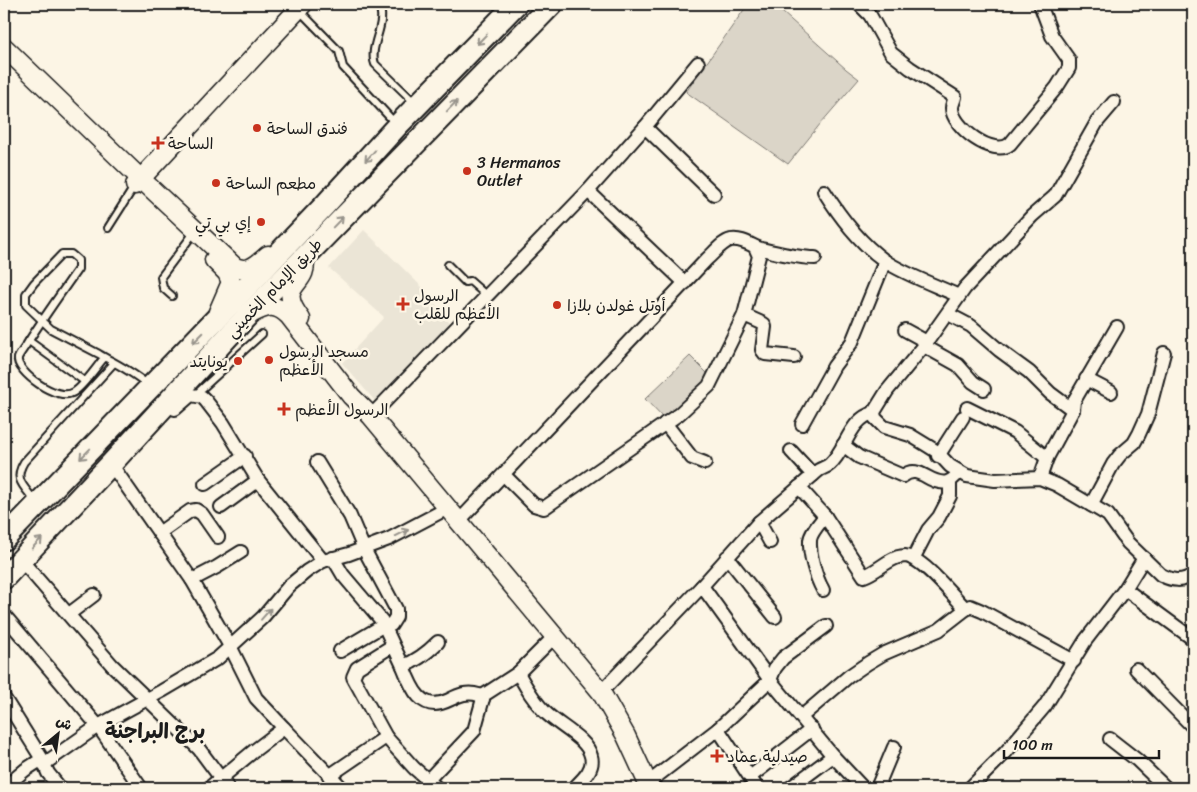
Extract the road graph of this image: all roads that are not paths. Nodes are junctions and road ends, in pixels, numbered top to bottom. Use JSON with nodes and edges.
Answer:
{"nodes":[{"id":1,"x":378,"y":4,"type":"edge"},
{"id":2,"x":516,"y":4,"type":"edge"},
{"id":3,"x":552,"y":4,"type":"edge"},
{"id":4,"x":859,"y":4,"type":"edge"},
{"id":5,"x":1040,"y":4,"type":"edge"},
{"id":6,"x":300,"y":6,"type":"edge"},
{"id":7,"x":5,"y":53,"type":"edge"},
{"id":8,"x":698,"y":62,"type":"dead end"},
{"id":9,"x":1114,"y":102,"type":"dead end"},
{"id":10,"x":418,"y":105,"type":"junction"},
{"id":11,"x":398,"y":125,"type":"junction"},
{"id":12,"x":644,"y":127,"type":"junction"},
{"id":13,"x":138,"y":182,"type":"junction"},
{"id":14,"x":824,"y":191,"type":"dead end"},
{"id":15,"x":588,"y":192,"type":"junction"},
{"id":16,"x":714,"y":194,"type":"dead end"},
{"id":17,"x":108,"y":228,"type":"dead end"},
{"id":18,"x":190,"y":238,"type":"junction"},
{"id":19,"x":755,"y":247,"type":"junction"},
{"id":20,"x":296,"y":250,"type":"junction"},
{"id":21,"x":815,"y":258,"type":"dead end"},
{"id":22,"x":885,"y":261,"type":"junction"},
{"id":23,"x":448,"y":265,"type":"dead end"},
{"id":24,"x":685,"y":283,"type":"junction"},
{"id":25,"x":172,"y":296,"type":"dead end"},
{"id":26,"x":487,"y":296,"type":"junction"},
{"id":27,"x":959,"y":296,"type":"junction"},
{"id":28,"x":287,"y":307,"type":"junction"},
{"id":29,"x":948,"y":314,"type":"junction"},
{"id":30,"x":744,"y":315,"type":"junction"},
{"id":31,"x":245,"y":318,"type":"junction"},
{"id":32,"x":216,"y":319,"type":"junction"},
{"id":33,"x":42,"y":320,"type":"junction"},
{"id":34,"x":1117,"y":327,"type":"dead end"},
{"id":35,"x":905,"y":330,"type":"dead end"},
{"id":36,"x":262,"y":334,"type":"dead end"},
{"id":37,"x":29,"y":341,"type":"junction"},
{"id":38,"x":925,"y":344,"type":"junction"},
{"id":39,"x":1164,"y":353,"type":"dead end"},
{"id":40,"x":794,"y":357,"type":"dead end"},
{"id":41,"x":104,"y":358,"type":"junction"},
{"id":42,"x":114,"y":363,"type":"junction"},
{"id":43,"x":1086,"y":379,"type":"junction"},
{"id":44,"x":84,"y":381,"type":"junction"},
{"id":45,"x":150,"y":386,"type":"junction"},
{"id":46,"x":984,"y":389,"type":"dead end"},
{"id":47,"x":1111,"y":392,"type":"dead end"},
{"id":48,"x":195,"y":395,"type":"junction"},
{"id":49,"x":1073,"y":410,"type":"junction"},
{"id":50,"x":874,"y":413,"type":"junction"},
{"id":51,"x":371,"y":415,"type":"junction"},
{"id":52,"x":665,"y":423,"type":"junction"},
{"id":53,"x":802,"y":424,"type":"dead end"},
{"id":54,"x":141,"y":431,"type":"junction"},
{"id":55,"x":843,"y":445,"type":"junction"},
{"id":56,"x":791,"y":451,"type":"dead end"},
{"id":57,"x":245,"y":456,"type":"junction"},
{"id":58,"x":938,"y":456,"type":"junction"},
{"id":59,"x":1047,"y":458,"type":"junction"},
{"id":60,"x":317,"y":462,"type":"dead end"},
{"id":61,"x":111,"y":464,"type":"junction"},
{"id":62,"x":705,"y":464,"type":"dead end"},
{"id":63,"x":504,"y":475,"type":"junction"},
{"id":64,"x":813,"y":475,"type":"junction"},
{"id":65,"x":955,"y":477,"type":"junction"},
{"id":66,"x":1040,"y":478,"type":"junction"},
{"id":67,"x":258,"y":480,"type":"junction"},
{"id":68,"x":205,"y":484,"type":"dead end"},
{"id":69,"x":798,"y":487,"type":"junction"},
{"id":70,"x":38,"y":504,"type":"junction"},
{"id":71,"x":1091,"y":505,"type":"junction"},
{"id":72,"x":221,"y":507,"type":"dead end"},
{"id":73,"x":454,"y":515,"type":"junction"},
{"id":74,"x":825,"y":516,"type":"junction"},
{"id":75,"x":759,"y":522,"type":"junction"},
{"id":76,"x":159,"y":533,"type":"junction"},
{"id":77,"x":218,"y":537,"type":"dead end"},
{"id":78,"x":4,"y":539,"type":"edge"},
{"id":79,"x":770,"y":542,"type":"dead end"},
{"id":80,"x":364,"y":549,"type":"junction"},
{"id":81,"x":241,"y":552,"type":"dead end"},
{"id":82,"x":727,"y":557,"type":"junction"},
{"id":83,"x":1144,"y":558,"type":"junction"},
{"id":84,"x":328,"y":559,"type":"junction"},
{"id":85,"x":913,"y":559,"type":"junction"},
{"id":86,"x":21,"y":560,"type":"junction"},
{"id":87,"x":1193,"y":575,"type":"edge"},
{"id":88,"x":4,"y":578,"type":"edge"},
{"id":89,"x":192,"y":580,"type":"junction"},
{"id":90,"x":702,"y":586,"type":"junction"},
{"id":91,"x":1125,"y":589,"type":"junction"},
{"id":92,"x":823,"y":590,"type":"dead end"},
{"id":93,"x":94,"y":595,"type":"dead end"},
{"id":94,"x":966,"y":608,"type":"junction"},
{"id":95,"x":69,"y":614,"type":"junction"},
{"id":96,"x":4,"y":615,"type":"edge"},
{"id":97,"x":776,"y":617,"type":"dead end"},
{"id":98,"x":384,"y":625,"type":"junction"},
{"id":99,"x":826,"y":626,"type":"dead end"},
{"id":100,"x":555,"y":636,"type":"junction"},
{"id":101,"x":1193,"y":639,"type":"edge"},
{"id":102,"x":438,"y":642,"type":"dead end"},
{"id":103,"x":392,"y":646,"type":"junction"},
{"id":104,"x":231,"y":648,"type":"junction"},
{"id":105,"x":340,"y":651,"type":"dead end"},
{"id":106,"x":1074,"y":661,"type":"junction"},
{"id":107,"x":402,"y":666,"type":"junction"},
{"id":108,"x":1136,"y":668,"type":"dead end"},
{"id":109,"x":518,"y":673,"type":"junction"},
{"id":110,"x":770,"y":680,"type":"junction"},
{"id":111,"x":601,"y":692,"type":"junction"},
{"id":112,"x":4,"y":698,"type":"edge"},
{"id":113,"x":483,"y":699,"type":"junction"},
{"id":114,"x":147,"y":700,"type":"junction"},
{"id":115,"x":801,"y":717,"type":"junction"},
{"id":116,"x":98,"y":726,"type":"junction"},
{"id":117,"x":1193,"y":727,"type":"edge"},
{"id":118,"x":284,"y":728,"type":"junction"},
{"id":119,"x":718,"y":729,"type":"junction"},
{"id":120,"x":812,"y":729,"type":"junction"},
{"id":121,"x":386,"y":737,"type":"junction"},
{"id":122,"x":1110,"y":739,"type":"dead end"},
{"id":123,"x":894,"y":747,"type":"dead end"},
{"id":124,"x":833,"y":756,"type":"junction"},
{"id":125,"x":43,"y":761,"type":"junction"},
{"id":126,"x":329,"y":776,"type":"junction"},
{"id":127,"x":750,"y":777,"type":"junction"},
{"id":128,"x":225,"y":783,"type":"edge"},
{"id":129,"x":432,"y":785,"type":"edge"},
{"id":130,"x":649,"y":786,"type":"edge"},
{"id":131,"x":56,"y":787,"type":"edge"},
{"id":132,"x":4,"y":788,"type":"edge"},
{"id":133,"x":141,"y":788,"type":"edge"},
{"id":134,"x":209,"y":788,"type":"edge"},
{"id":135,"x":342,"y":788,"type":"edge"},
{"id":136,"x":574,"y":788,"type":"edge"},
{"id":137,"x":757,"y":788,"type":"edge"},
{"id":138,"x":790,"y":788,"type":"edge"},
{"id":139,"x":863,"y":788,"type":"edge"},
{"id":140,"x":877,"y":788,"type":"edge"},
{"id":141,"x":970,"y":788,"type":"edge"},
{"id":142,"x":1166,"y":788,"type":"edge"}],
"edges":[{"from":1,"to":10,"type":"lane"},
{"from":2,"to":10,"type":"highway","name":"طريق الإمام الخميني","one_way":true},
{"from":20,"to":3,"type":"highway","name":"طريق الإمام الخميني","one_way":true},
{"from":4,"to":5,"type":"street"},
{"from":6,"to":11,"type":"lane"},
{"from":6,"to":13,"type":"street"},
{"from":7,"to":13,"type":"street"},
{"from":8,"to":12,"type":"street"},
{"from":9,"to":27,"type":"street"},
{"from":10,"to":11,"type":"highway","name":"طريق الإمام الخميني"},
{"from":11,"to":20,"type":"highway","name":"طريق الإمام الخميني","one_way":true},
{"from":12,"to":15,"type":"street"},
{"from":12,"to":16,"type":"street"},
{"from":13,"to":17,"type":"lane"},
{"from":13,"to":18,"type":"street"},
{"from":13,"to":20,"type":"street"},
{"from":14,"to":22,"type":"street"},
{"from":15,"to":24,"type":"street"},
{"from":15,"to":26,"type":"street"},
{"from":18,"to":25,"type":"lane"},
{"from":18,"to":32,"type":"street"},
{"from":19,"to":21,"type":"street"},
{"from":19,"to":24,"type":"street"},
{"from":19,"to":30,"type":"street"},
{"from":20,"to":28,"type":"street"},
{"from":20,"to":31,"type":"highway","name":"طريق الإمام الخميني"},
{"from":20,"to":32,"type":"highway","name":"طريق الإمام الخميني"},
{"from":22,"to":27,"type":"street"},
{"from":22,"to":53,"type":"street"},
{"from":23,"to":26,"type":"lane"},
{"from":24,"to":63,"type":"street"},
{"from":26,"to":51,"type":"street"},
{"from":27,"to":29,"type":"street"},
{"from":28,"to":31,"type":"street"},
{"from":28,"to":51,"type":"street"},
{"from":29,"to":38,"type":"street"},
{"from":29,"to":49,"type":"street"},
{"from":30,"to":40,"type":"street"},
{"from":30,"to":52,"type":"street"},
{"from":31,"to":54,"type":"highway","name":"طريق الإمام الخميني"},
{"from":32,"to":45,"type":"highway","name":"طريق الإمام الخميني","one_way":true},
{"from":33,"to":33,"type":"lane"},
{"from":33,"to":37,"type":"lane"},
{"from":33,"to":41,"type":"lane"},
{"from":34,"to":43,"type":"street"},
{"from":35,"to":38,"type":"street"},
{"from":36,"to":48,"type":"lane"},
{"from":37,"to":44,"type":"lane"},
{"from":37,"to":44,"type":"lane"},
{"from":38,"to":46,"type":"street"},
{"from":38,"to":50,"type":"street"},
{"from":39,"to":71,"type":"street"},
{"from":41,"to":42,"type":"lane"},
{"from":41,"to":44,"type":"lane"},
{"from":42,"to":45,"type":"lane"},
{"from":42,"to":70,"type":"lane"},
{"from":43,"to":47,"type":"street"},
{"from":43,"to":49,"type":"street"},
{"from":45,"to":70,"type":"highway","name":"طريق الإمام الخميني","one_way":true},
{"from":48,"to":54,"type":"street"},
{"from":48,"to":57,"type":"street"},
{"from":49,"to":59,"type":"street"},
{"from":50,"to":55,"type":"street"},
{"from":50,"to":58,"type":"street"},
{"from":51,"to":73,"type":"street"},
{"from":52,"to":62,"type":"street"},
{"from":52,"to":63,"type":"street"},
{"from":54,"to":61,"type":"highway","name":"طريق الإمام الخميني"},
{"from":55,"to":64,"type":"street"},
{"from":55,"to":65,"type":"street"},
{"from":56,"to":64,"type":"street"},
{"from":57,"to":67,"type":"street"},
{"from":57,"to":68,"type":"street"},
{"from":58,"to":59,"type":"street"},
{"from":58,"to":65,"type":"street"},
{"from":59,"to":66,"type":"street"},
{"from":60,"to":80,"type":"street"},
{"from":61,"to":76,"type":"street"},
{"from":86,"to":61,"type":"highway","name":"طريق الإمام الخميني","one_way":true},
{"from":63,"to":73,"type":"street"},
{"from":64,"to":69,"type":"street"},
{"from":65,"to":66,"type":"street"},
{"from":65,"to":85,"type":"street"},
{"from":66,"to":71,"type":"street"},
{"from":67,"to":72,"type":"street"},
{"from":67,"to":84,"type":"street"},
{"from":69,"to":74,"type":"street"},
{"from":69,"to":75,"type":"street"},
{"from":70,"to":78,"type":"highway","name":"طريق الإمام الخميني"},
{"from":71,"to":83,"type":"street"},
{"from":80,"to":73,"type":"street","one_way":true},
{"from":73,"to":100,"type":"street"},
{"from":74,"to":85,"type":"street"},
{"from":74,"to":92,"type":"street"},
{"from":75,"to":79,"type":"street"},
{"from":75,"to":82,"type":"street"},
{"from":76,"to":77,"type":"street"},
{"from":76,"to":89,"type":"street"},
{"from":80,"to":84,"type":"street"},
{"from":80,"to":98,"type":"street"},
{"from":81,"to":89,"type":"street"},
{"from":82,"to":90,"type":"street"},
{"from":82,"to":97,"type":"street"},
{"from":83,"to":87,"type":"street"},
{"from":83,"to":91,"type":"street"},
{"from":84,"to":98,"type":"street"},
{"from":104,"to":84,"type":"street","one_way":true},
{"from":85,"to":94,"type":"street"},
{"from":86,"to":88,"type":"highway","name":"طريق الإمام الخميني"},
{"from":86,"to":95,"type":"street"},
{"from":89,"to":104,"type":"street"},
{"from":90,"to":110,"type":"street"},
{"from":90,"to":111,"type":"street"},
{"from":91,"to":101,"type":"street"},
{"from":91,"to":106,"type":"street"},
{"from":93,"to":95,"type":"street"},
{"from":94,"to":106,"type":"street"},
{"from":94,"to":115,"type":"street"},
{"from":95,"to":114,"type":"street"},
{"from":96,"to":116,"type":"street"},
{"from":98,"to":103,"type":"street"},
{"from":98,"to":105,"type":"street"},
{"from":99,"to":110,"type":"street"},
{"from":100,"to":109,"type":"street"},
{"from":100,"to":111,"type":"street"},
{"from":102,"to":107,"type":"street"},
{"from":103,"to":107,"type":"street"},
{"from":103,"to":121,"type":"street"},
{"from":104,"to":114,"type":"street"},
{"from":104,"to":118,"type":"street"},
{"from":106,"to":141,"type":"street"},
{"from":107,"to":113,"type":"street"},
{"from":108,"to":117,"type":"street"},
{"from":109,"to":113,"type":"street"},
{"from":109,"to":136,"type":"street"},
{"from":110,"to":115,"type":"street"},
{"from":110,"to":119,"type":"street"},
{"from":111,"to":130,"type":"street"},
{"from":112,"to":125,"type":"street"},
{"from":113,"to":129,"type":"street"},
{"from":114,"to":116,"type":"street"},
{"from":114,"to":128,"type":"street"},
{"from":115,"to":120,"type":"street"},
{"from":116,"to":125,"type":"street"},
{"from":116,"to":133,"type":"street"},
{"from":118,"to":126,"type":"street"},
{"from":118,"to":128,"type":"street"},
{"from":119,"to":127,"type":"street"},
{"from":119,"to":130,"type":"street"},
{"from":120,"to":124,"type":"street"},
{"from":120,"to":127,"type":"street"},
{"from":121,"to":126,"type":"street"},
{"from":121,"to":129,"type":"street"},
{"from":122,"to":142,"type":"street"},
{"from":123,"to":140,"type":"street"},
{"from":124,"to":138,"type":"street"},
{"from":124,"to":139,"type":"street"},
{"from":125,"to":131,"type":"street"},
{"from":125,"to":132,"type":"street"},
{"from":126,"to":135,"type":"street"},
{"from":127,"to":137,"type":"street"},
{"from":128,"to":134,"type":"street"}]}
